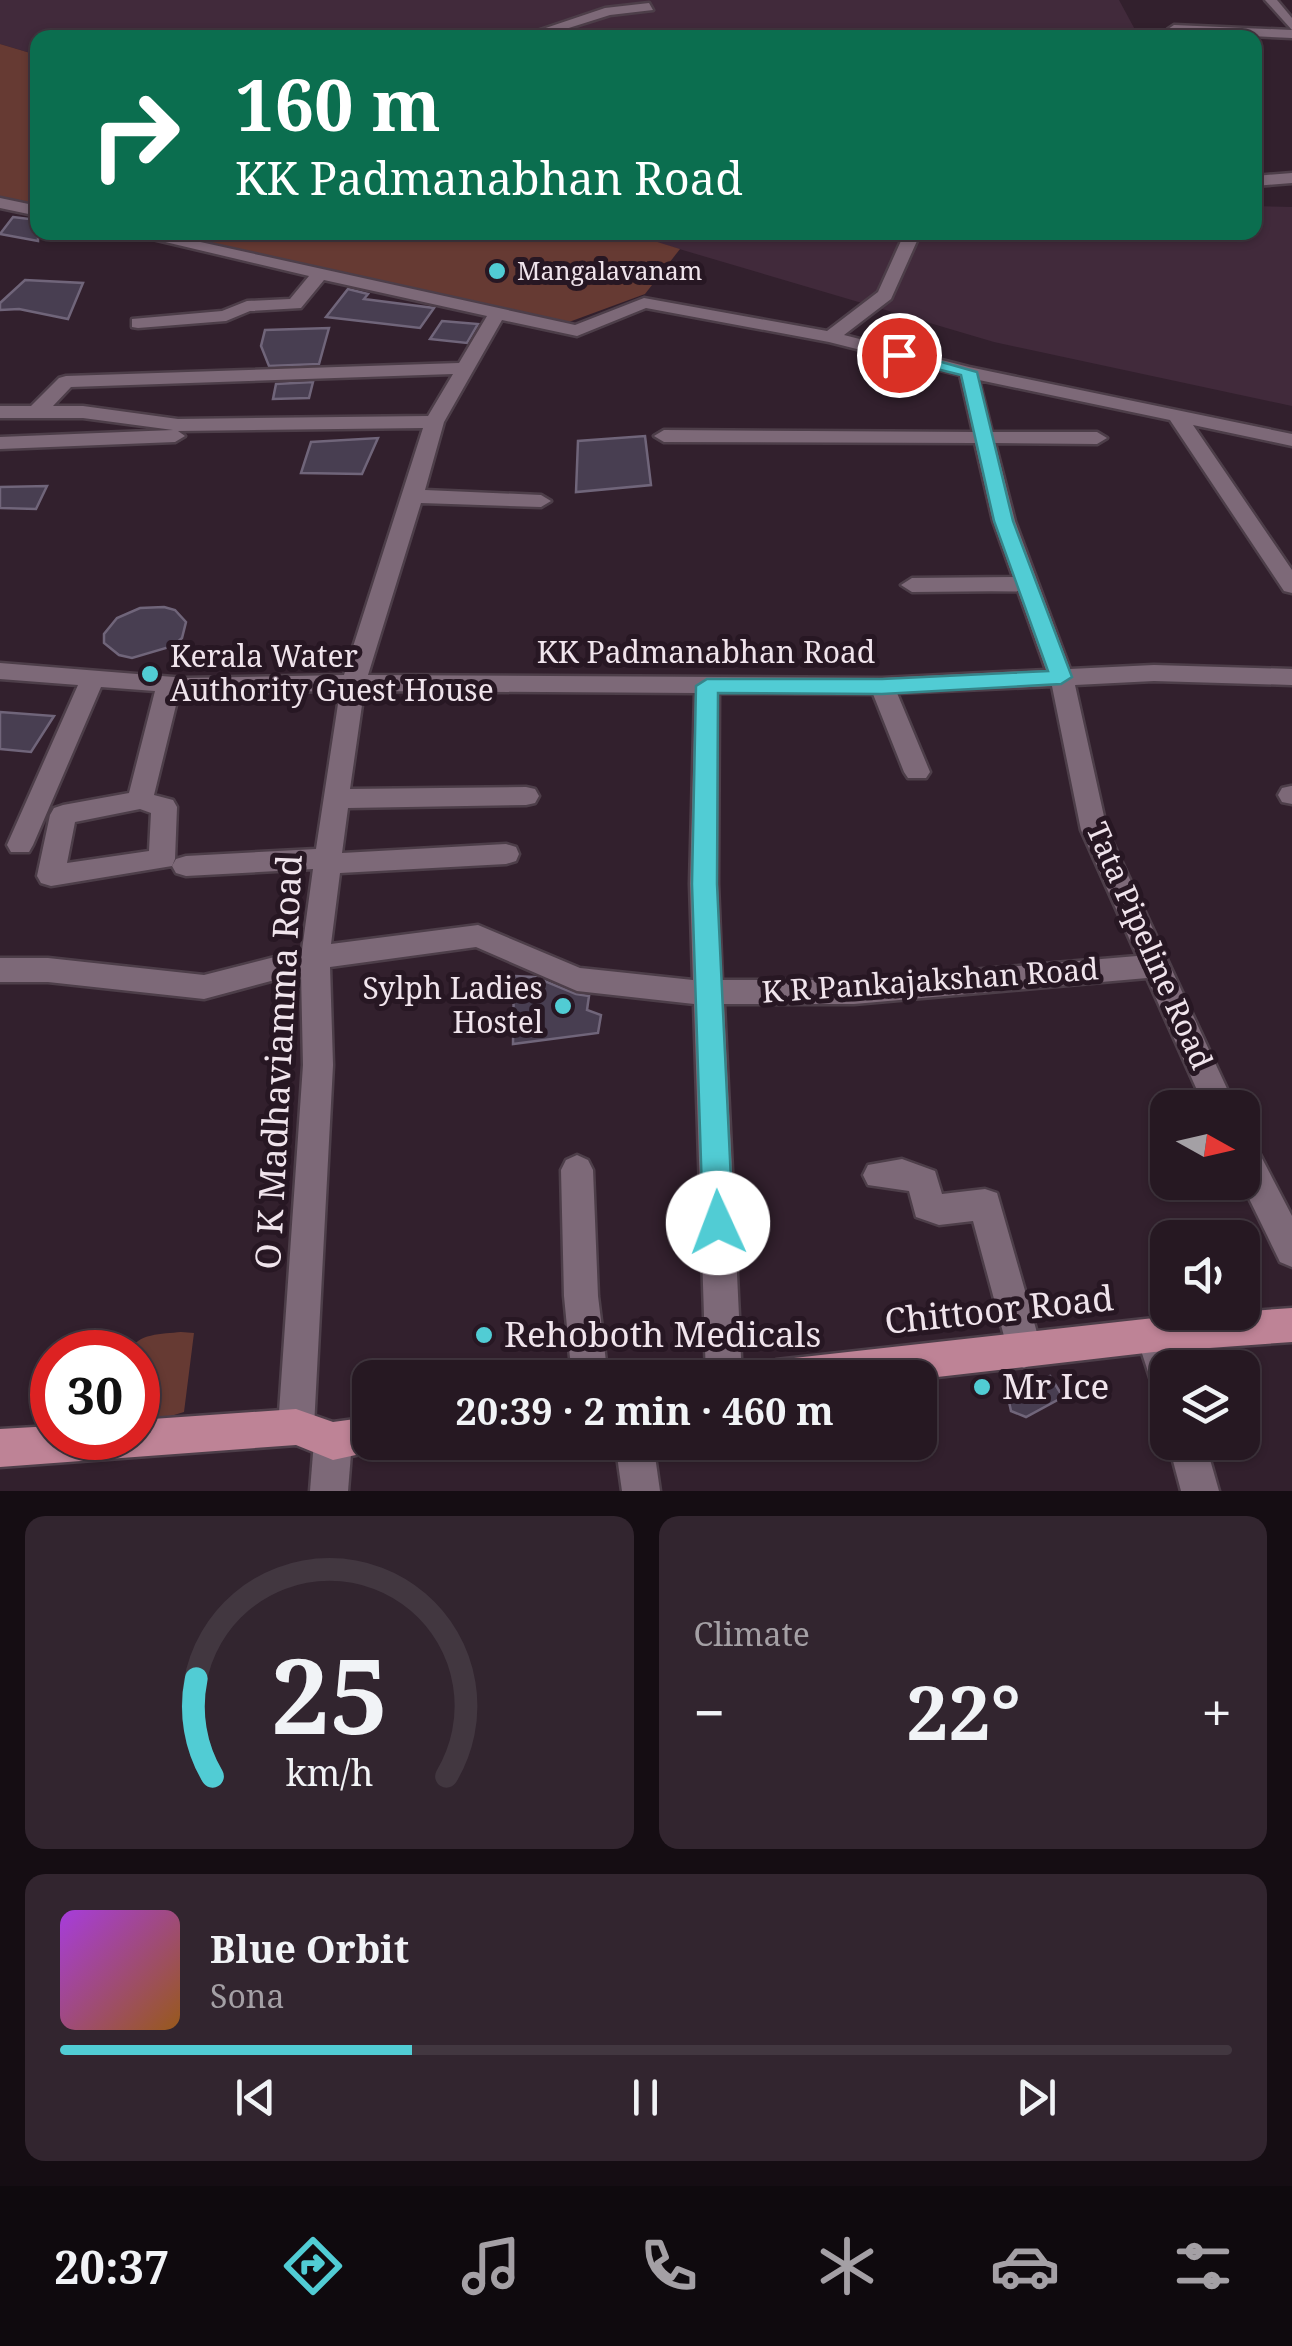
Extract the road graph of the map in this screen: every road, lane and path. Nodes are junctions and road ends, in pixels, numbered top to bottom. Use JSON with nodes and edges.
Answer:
{"nodes":[{"id":1,"x":1271,"y":0,"type":"edge"},
{"id":2,"x":649,"y":6,"type":"dead end"},
{"id":3,"x":1292,"y":26,"type":"edge"},
{"id":4,"x":547,"y":30,"type":"edge"},
{"id":5,"x":1262,"y":33,"type":"edge"},
{"id":6,"x":1292,"y":34,"type":"edge"},
{"id":7,"x":1292,"y":178,"type":"edge"},
{"id":8,"x":1262,"y":180,"type":"edge"},
{"id":9,"x":0,"y":203,"type":"edge"},
{"id":10,"x":30,"y":209,"type":"edge"},
{"id":11,"x":166,"y":240,"type":"edge"},
{"id":12,"x":909,"y":240,"type":"edge"},
{"id":13,"x":318,"y":275,"type":"junction"},
{"id":14,"x":496,"y":315,"type":"junction"},
{"id":15,"x":138,"y":323,"type":"dead end"},
{"id":16,"x":830,"y":337,"type":"junction"},
{"id":17,"x":465,"y":368,"type":"junction"},
{"id":18,"x":968,"y":372,"type":"junction"},
{"id":19,"x":37,"y":411,"type":"junction"},
{"id":20,"x":0,"y":412,"type":"edge"},
{"id":21,"x":1177,"y":416,"type":"junction"},
{"id":22,"x":434,"y":422,"type":"junction"},
{"id":23,"x":210,"y":430,"type":"junction"},
{"id":24,"x":664,"y":436,"type":"dead end"},
{"id":25,"x":984,"y":438,"type":"junction"},
{"id":26,"x":1097,"y":438,"type":"dead end"},
{"id":27,"x":1292,"y":440,"type":"edge"},
{"id":28,"x":0,"y":442,"type":"edge"},
{"id":29,"x":412,"y":496,"type":"junction"},
{"id":30,"x":541,"y":501,"type":"dead end"},
{"id":31,"x":1027,"y":584,"type":"junction"},
{"id":32,"x":912,"y":585,"type":"dead end"},
{"id":33,"x":1292,"y":586,"type":"edge"},
{"id":34,"x":0,"y":671,"type":"edge"},
{"id":35,"x":1061,"y":677,"type":"junction"},
{"id":36,"x":1292,"y":677,"type":"edge"},
{"id":37,"x":92,"y":679,"type":"junction"},
{"id":38,"x":169,"y":685,"type":"junction"},
{"id":39,"x":707,"y":686,"type":"junction"},
{"id":40,"x":882,"y":686,"type":"junction"},
{"id":41,"x":352,"y":693,"type":"junction"},
{"id":42,"x":916,"y":772,"type":"dead end"},
{"id":43,"x":526,"y":796,"type":"dead end"},
{"id":44,"x":336,"y":798,"type":"junction"},
{"id":45,"x":140,"y":800,"type":"junction"},
{"id":46,"x":20,"y":845,"type":"dead end"},
{"id":47,"x":506,"y":854,"type":"dead end"},
{"id":48,"x":327,"y":861,"type":"junction"},
{"id":49,"x":186,"y":866,"type":"dead end"},
{"id":50,"x":316,"y":958,"type":"junction"},
{"id":51,"x":1156,"y":966,"type":"junction"},
{"id":52,"x":0,"y":970,"type":"edge"},
{"id":53,"x":709,"y":992,"type":"junction"},
{"id":54,"x":1213,"y":1090,"type":"edge"},
{"id":55,"x":577,"y":1170,"type":"dead end"},
{"id":56,"x":878,"y":1175,"type":"dead end"},
{"id":57,"x":1260,"y":1186,"type":"edge"},
{"id":58,"x":1292,"y":1250,"type":"edge"},
{"id":59,"x":1292,"y":1324,"type":"edge"},
{"id":60,"x":1154,"y":1335,"type":"junction"},
{"id":61,"x":1024,"y":1350,"type":"junction"},
{"id":62,"x":1159,"y":1350,"type":"edge"},
{"id":63,"x":588,"y":1360,"type":"edge"},
{"id":64,"x":723,"y":1360,"type":"edge"},
{"id":65,"x":935,"y":1360,"type":"edge"},
{"id":66,"x":296,"y":1427,"type":"junction"},
{"id":67,"x":352,"y":1439,"type":"edge"},
{"id":68,"x":0,"y":1448,"type":"edge"},
{"id":69,"x":637,"y":1460,"type":"edge"},
{"id":70,"x":1191,"y":1460,"type":"edge"},
{"id":71,"x":328,"y":1491,"type":"edge"},
{"id":72,"x":641,"y":1491,"type":"edge"},
{"id":73,"x":1200,"y":1491,"type":"edge"}],
"edges":[{"from":1,"to":3,"type":"street"},
{"from":2,"to":4,"type":"street"},
{"from":5,"to":6,"type":"street"},
{"from":7,"to":8,"type":"street"},
{"from":9,"to":10,"type":"street"},
{"from":11,"to":13,"type":"street"},
{"from":12,"to":16,"type":"street"},
{"from":13,"to":14,"type":"street"},
{"from":13,"to":15,"type":"street"},
{"from":14,"to":16,"type":"street"},
{"from":14,"to":17,"type":"street","name":"O K Madhaviamma Road"},
{"from":16,"to":18,"type":"street"},
{"from":17,"to":19,"type":"street"},
{"from":17,"to":22,"type":"street","name":"O K Madhaviamma Road"},
{"from":18,"to":21,"type":"street"},
{"from":18,"to":25,"type":"street","name":"Tata Pipeline Road"},
{"from":19,"to":20,"type":"street"},
{"from":19,"to":23,"type":"street"},
{"from":21,"to":27,"type":"street"},
{"from":21,"to":33,"type":"street"},
{"from":22,"to":23,"type":"street"},
{"from":22,"to":29,"type":"street","name":"O K Madhaviamma Road"},
{"from":23,"to":28,"type":"street"},
{"from":24,"to":25,"type":"street"},
{"from":25,"to":26,"type":"street"},
{"from":25,"to":31,"type":"street","name":"Tata Pipeline Road"},
{"from":29,"to":30,"type":"street"},
{"from":29,"to":41,"type":"street","name":"O K Madhaviamma Road"},
{"from":31,"to":32,"type":"street"},
{"from":31,"to":35,"type":"street","name":"Tata Pipeline Road"},
{"from":34,"to":37,"type":"street","name":"KK Padmanabhan Road"},
{"from":35,"to":36,"type":"street","name":"KK Padmanabhan Road"},
{"from":35,"to":40,"type":"street","name":"KK Padmanabhan Road"},
{"from":35,"to":51,"type":"street","name":"Tata Pipeline Road"},
{"from":37,"to":38,"type":"street","name":"KK Padmanabhan Road"},
{"from":37,"to":46,"type":"street"},
{"from":38,"to":41,"type":"street","name":"KK Padmanabhan Road"},
{"from":38,"to":45,"type":"street"},
{"from":39,"to":40,"type":"street","name":"KK Padmanabhan Road"},
{"from":39,"to":41,"type":"street","name":"KK Padmanabhan Road"},
{"from":39,"to":53,"type":"street"},
{"from":40,"to":42,"type":"street"},
{"from":41,"to":44,"type":"street","name":"O K Madhaviamma Road"},
{"from":43,"to":44,"type":"street"},
{"from":44,"to":48,"type":"street","name":"O K Madhaviamma Road"},
{"from":45,"to":45,"type":"street"},
{"from":47,"to":48,"type":"street"},
{"from":48,"to":49,"type":"street"},
{"from":48,"to":50,"type":"street","name":"O K Madhaviamma Road"},
{"from":50,"to":52,"type":"street","name":"K R Pankajakshan Road"},
{"from":50,"to":53,"type":"street","name":"K R Pankajakshan Road"},
{"from":50,"to":66,"type":"street","name":"O K Madhaviamma Road"},
{"from":51,"to":53,"type":"street","name":"K R Pankajakshan Road"},
{"from":51,"to":54,"type":"street","name":"Tata Pipeline Road"},
{"from":53,"to":64,"type":"street"},
{"from":55,"to":63,"type":"street"},
{"from":56,"to":61,"type":"street"},
{"from":57,"to":58,"type":"street"},
{"from":59,"to":60,"type":"main road","name":"Chittoor Road"},
{"from":60,"to":61,"type":"main road","name":"Chittoor Road"},
{"from":60,"to":62,"type":"street"},
{"from":61,"to":65,"type":"main road","name":"Chittoor Road"},
{"from":66,"to":67,"type":"main road"},
{"from":66,"to":68,"type":"main road"},
{"from":67,"to":71,"type":"street"},
{"from":69,"to":72,"type":"street"},
{"from":70,"to":73,"type":"street"}]}
